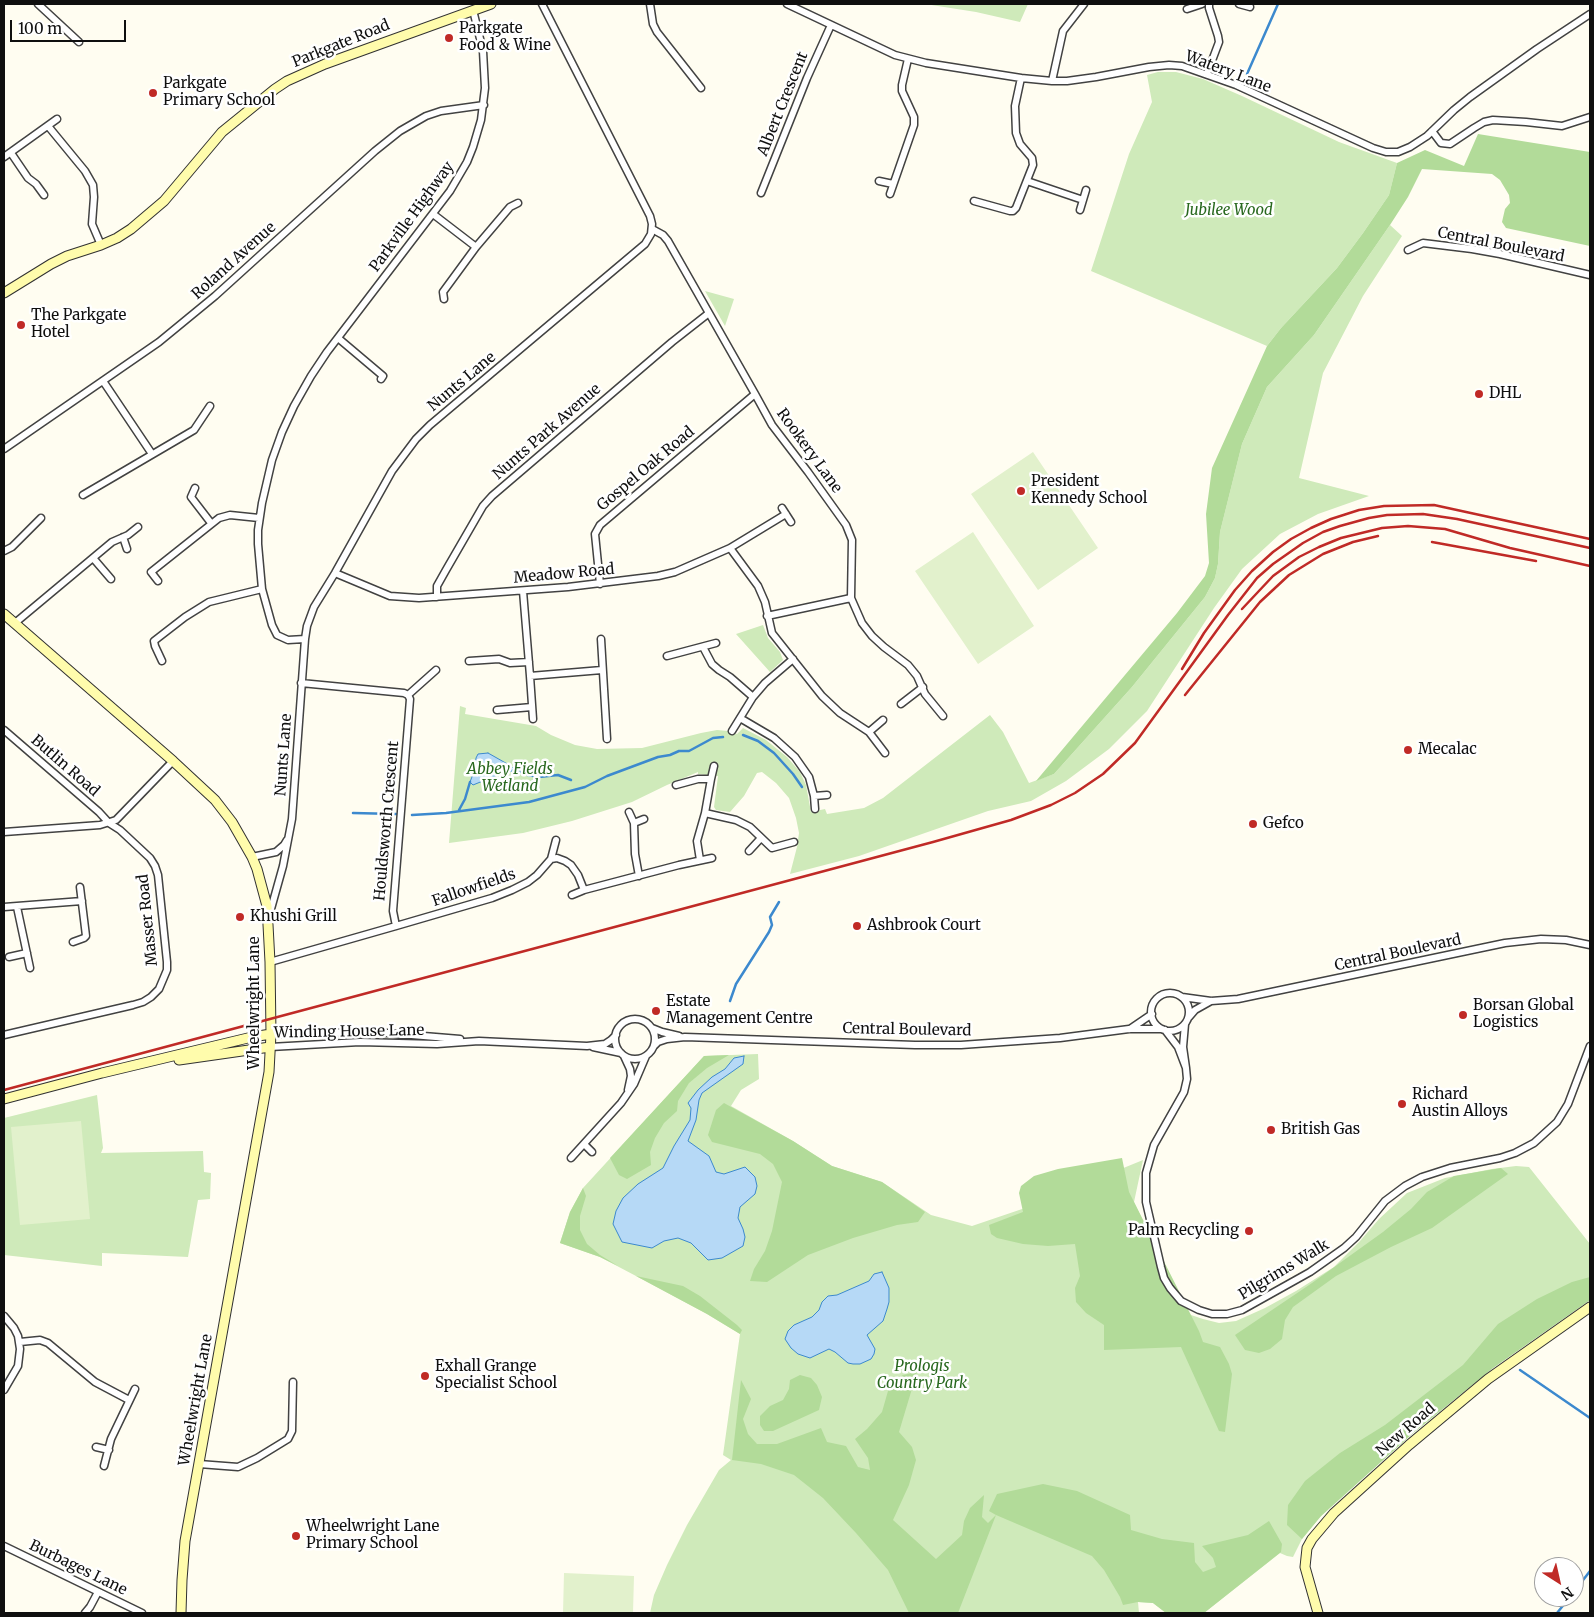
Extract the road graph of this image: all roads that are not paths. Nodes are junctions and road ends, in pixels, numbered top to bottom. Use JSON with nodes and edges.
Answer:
{"nodes":[{"id":1,"x":38,"y":4,"type":"edge"},
{"id":2,"x":490,"y":4,"type":"edge"},
{"id":3,"x":542,"y":4,"type":"edge"},
{"id":4,"x":650,"y":4,"type":"edge"},
{"id":5,"x":787,"y":4,"type":"edge"},
{"id":6,"x":1084,"y":4,"type":"edge"},
{"id":7,"x":1202,"y":4,"type":"edge"},
{"id":8,"x":1209,"y":4,"type":"edge"},
{"id":9,"x":1239,"y":4,"type":"edge"},
{"id":10,"x":472,"y":7,"type":"edge"},
{"id":11,"x":1250,"y":7,"type":"dead end"},
{"id":12,"x":1187,"y":9,"type":"dead end"},
{"id":13,"x":1590,"y":14,"type":"edge"},
{"id":14,"x":831,"y":25,"type":"junction"},
{"id":15,"x":80,"y":42,"type":"dead end"},
{"id":16,"x":908,"y":60,"type":"junction"},
{"id":17,"x":1206,"y":74,"type":"junction"},
{"id":18,"x":1021,"y":78,"type":"junction"},
{"id":19,"x":1052,"y":81,"type":"junction"},
{"id":20,"x":701,"y":88,"type":"dead end"},
{"id":21,"x":484,"y":106,"type":"junction"},
{"id":22,"x":1590,"y":117,"type":"edge"},
{"id":23,"x":57,"y":119,"type":"dead end"},
{"id":24,"x":48,"y":126,"type":"junction"},
{"id":25,"x":1432,"y":131,"type":"junction"},
{"id":26,"x":11,"y":152,"type":"junction"},
{"id":27,"x":4,"y":158,"type":"edge"},
{"id":28,"x":879,"y":181,"type":"dead end"},
{"id":29,"x":1027,"y":181,"type":"junction"},
{"id":30,"x":893,"y":184,"type":"junction"},
{"id":31,"x":1086,"y":190,"type":"dead end"},
{"id":32,"x":761,"y":193,"type":"dead end"},
{"id":33,"x":890,"y":194,"type":"dead end"},
{"id":34,"x":44,"y":195,"type":"dead end"},
{"id":35,"x":1083,"y":200,"type":"junction"},
{"id":36,"x":974,"y":202,"type":"dead end"},
{"id":37,"x":518,"y":203,"type":"dead end"},
{"id":38,"x":1080,"y":210,"type":"dead end"},
{"id":39,"x":433,"y":214,"type":"junction"},
{"id":40,"x":652,"y":230,"type":"junction"},
{"id":41,"x":101,"y":245,"type":"junction"},
{"id":42,"x":476,"y":247,"type":"junction"},
{"id":43,"x":1408,"y":250,"type":"dead end"},
{"id":44,"x":1590,"y":275,"type":"edge"},
{"id":45,"x":4,"y":293,"type":"edge"},
{"id":46,"x":444,"y":299,"type":"dead end"},
{"id":47,"x":709,"y":313,"type":"junction"},
{"id":48,"x":338,"y":338,"type":"junction"},
{"id":49,"x":383,"y":377,"type":"dead end"},
{"id":50,"x":103,"y":381,"type":"junction"},
{"id":51,"x":755,"y":394,"type":"junction"},
{"id":52,"x":210,"y":406,"type":"dead end"},
{"id":53,"x":4,"y":449,"type":"edge"},
{"id":54,"x":152,"y":454,"type":"junction"},
{"id":55,"x":195,"y":488,"type":"dead end"},
{"id":56,"x":83,"y":494,"type":"dead end"},
{"id":57,"x":41,"y":518,"type":"dead end"},
{"id":58,"x":259,"y":518,"type":"junction"},
{"id":59,"x":791,"y":522,"type":"dead end"},
{"id":60,"x":212,"y":524,"type":"junction"},
{"id":61,"x":138,"y":527,"type":"dead end"},
{"id":62,"x":123,"y":537,"type":"junction"},
{"id":63,"x":730,"y":548,"type":"junction"},
{"id":64,"x":127,"y":549,"type":"dead end"},
{"id":65,"x":4,"y":551,"type":"edge"},
{"id":66,"x":92,"y":558,"type":"junction"},
{"id":67,"x":335,"y":573,"type":"junction"},
{"id":68,"x":111,"y":579,"type":"dead end"},
{"id":69,"x":158,"y":581,"type":"dead end"},
{"id":70,"x":600,"y":584,"type":"junction"},
{"id":71,"x":262,"y":589,"type":"junction"},
{"id":72,"x":522,"y":591,"type":"junction"},
{"id":73,"x":437,"y":597,"type":"junction"},
{"id":74,"x":851,"y":598,"type":"junction"},
{"id":75,"x":4,"y":614,"type":"edge"},
{"id":76,"x":768,"y":616,"type":"junction"},
{"id":77,"x":16,"y":623,"type":"junction"},
{"id":78,"x":305,"y":639,"type":"junction"},
{"id":79,"x":601,"y":639,"type":"dead end"},
{"id":80,"x":716,"y":643,"type":"dead end"},
{"id":81,"x":702,"y":647,"type":"junction"},
{"id":82,"x":667,"y":656,"type":"dead end"},
{"id":83,"x":793,"y":659,"type":"junction"},
{"id":84,"x":162,"y":661,"type":"dead end"},
{"id":85,"x":469,"y":661,"type":"dead end"},
{"id":86,"x":528,"y":662,"type":"junction"},
{"id":87,"x":436,"y":670,"type":"dead end"},
{"id":88,"x":602,"y":670,"type":"junction"},
{"id":89,"x":530,"y":676,"type":"junction"},
{"id":90,"x":301,"y":683,"type":"junction"},
{"id":91,"x":923,"y":687,"type":"junction"},
{"id":92,"x":408,"y":695,"type":"junction"},
{"id":93,"x":753,"y":697,"type":"junction"},
{"id":94,"x":901,"y":704,"type":"dead end"},
{"id":95,"x":532,"y":707,"type":"junction"},
{"id":96,"x":497,"y":710,"type":"dead end"},
{"id":97,"x":943,"y":716,"type":"dead end"},
{"id":98,"x":740,"y":718,"type":"junction"},
{"id":99,"x":533,"y":719,"type":"dead end"},
{"id":100,"x":883,"y":720,"type":"dead end"},
{"id":101,"x":733,"y":729,"type":"dead end"},
{"id":102,"x":4,"y":730,"type":"edge"},
{"id":103,"x":869,"y":732,"type":"junction"},
{"id":104,"x":607,"y":739,"type":"dead end"},
{"id":105,"x":885,"y":752,"type":"dead end"},
{"id":106,"x":173,"y":761,"type":"junction"},
{"id":107,"x":714,"y":766,"type":"dead end"},
{"id":108,"x":711,"y":779,"type":"junction"},
{"id":109,"x":676,"y":784,"type":"dead end"},
{"id":110,"x":826,"y":795,"type":"dead end"},
{"id":111,"x":814,"y":796,"type":"junction"},
{"id":112,"x":815,"y":809,"type":"dead end"},
{"id":113,"x":629,"y":812,"type":"dead end"},
{"id":114,"x":705,"y":813,"type":"junction"},
{"id":115,"x":644,"y":819,"type":"dead end"},
{"id":116,"x":109,"y":823,"type":"junction"},
{"id":117,"x":634,"y":823,"type":"junction"},
{"id":118,"x":4,"y":832,"type":"edge"},
{"id":119,"x":289,"y":833,"type":"junction"},
{"id":120,"x":761,"y":838,"type":"junction"},
{"id":121,"x":556,"y":840,"type":"dead end"},
{"id":122,"x":794,"y":842,"type":"dead end"},
{"id":123,"x":749,"y":850,"type":"dead end"},
{"id":124,"x":252,"y":857,"type":"junction"},
{"id":125,"x":712,"y":858,"type":"dead end"},
{"id":126,"x":552,"y":859,"type":"junction"},
{"id":127,"x":700,"y":860,"type":"junction"},
{"id":128,"x":640,"y":876,"type":"junction"},
{"id":129,"x":80,"y":887,"type":"dead end"},
{"id":130,"x":584,"y":890,"type":"junction"},
{"id":131,"x":572,"y":895,"type":"dead end"},
{"id":132,"x":82,"y":901,"type":"junction"},
{"id":133,"x":4,"y":907,"type":"edge"},
{"id":134,"x":17,"y":907,"type":"junction"},
{"id":135,"x":268,"y":919,"type":"junction"},
{"id":136,"x":396,"y":926,"type":"junction"},
{"id":137,"x":73,"y":942,"type":"dead end"},
{"id":138,"x":1590,"y":945,"type":"edge"},
{"id":139,"x":27,"y":952,"type":"junction"},
{"id":140,"x":9,"y":957,"type":"dead end"},
{"id":141,"x":270,"y":962,"type":"junction"},
{"id":142,"x":30,"y":968,"type":"dead end"},
{"id":143,"x":1182,"y":997,"type":"junction"},
{"id":144,"x":1211,"y":1001,"type":"junction"},
{"id":145,"x":1152,"y":1014,"type":"junction"},
{"id":146,"x":1189,"y":1016,"type":"junction"},
{"id":147,"x":1185,"y":1024,"type":"junction"},
{"id":148,"x":652,"y":1028,"type":"junction"},
{"id":149,"x":1129,"y":1029,"type":"junction"},
{"id":150,"x":1163,"y":1030,"type":"junction"},
{"id":151,"x":271,"y":1034,"type":"junction"},
{"id":152,"x":4,"y":1035,"type":"edge"},
{"id":153,"x":616,"y":1035,"type":"junction"},
{"id":154,"x":685,"y":1037,"type":"junction"},
{"id":155,"x":479,"y":1041,"type":"junction"},
{"id":156,"x":587,"y":1046,"type":"junction"},
{"id":157,"x":654,"y":1046,"type":"junction"},
{"id":158,"x":1590,"y":1046,"type":"edge"},
{"id":159,"x":270,"y":1047,"type":"junction"},
{"id":160,"x":623,"y":1054,"type":"junction"},
{"id":161,"x":646,"y":1056,"type":"junction"},
{"id":162,"x":1186,"y":1068,"type":"junction"},
{"id":163,"x":102,"y":1073,"type":"junction"},
{"id":164,"x":627,"y":1094,"type":"junction"},
{"id":165,"x":4,"y":1099,"type":"edge"},
{"id":166,"x":584,"y":1144,"type":"junction"},
{"id":167,"x":592,"y":1152,"type":"dead end"},
{"id":168,"x":570,"y":1158,"type":"dead end"},
{"id":169,"x":1590,"y":1307,"type":"edge"},
{"id":170,"x":4,"y":1316,"type":"edge"},
{"id":171,"x":20,"y":1342,"type":"junction"},
{"id":172,"x":292,"y":1382,"type":"dead end"},
{"id":173,"x":135,"y":1389,"type":"dead end"},
{"id":174,"x":284,"y":1389,"type":"dead end"},
{"id":175,"x":4,"y":1390,"type":"edge"},
{"id":176,"x":292,"y":1390,"type":"junction"},
{"id":177,"x":130,"y":1400,"type":"junction"},
{"id":178,"x":96,"y":1447,"type":"dead end"},
{"id":179,"x":109,"y":1450,"type":"junction"},
{"id":180,"x":199,"y":1464,"type":"junction"},
{"id":181,"x":104,"y":1466,"type":"dead end"},
{"id":182,"x":4,"y":1546,"type":"edge"},
{"id":183,"x":98,"y":1592,"type":"junction"},
{"id":184,"x":85,"y":1613,"type":"edge"},
{"id":185,"x":142,"y":1613,"type":"edge"},
{"id":186,"x":181,"y":1613,"type":"edge"},
{"id":187,"x":1318,"y":1613,"type":"edge"}],
"edges":[{"from":1,"to":15,"type":"street"},
{"from":2,"to":10,"type":"street","name":"Parkgate Road"},
{"from":3,"to":40,"type":"street"},
{"from":4,"to":20,"type":"street"},
{"from":5,"to":14,"type":"street","name":"Watery Lane"},
{"from":6,"to":19,"type":"street"},
{"from":7,"to":12,"type":"street"},
{"from":8,"to":17,"type":"street"},
{"from":9,"to":11,"type":"street"},
{"from":10,"to":21,"type":"street","name":"Parkville Highway"},
{"from":10,"to":41,"type":"street","name":"Parkgate Road"},
{"from":13,"to":25,"type":"street","name":"Watery Lane"},
{"from":14,"to":16,"type":"street","name":"Watery Lane"},
{"from":14,"to":32,"type":"street","name":"Albert Crescent"},
{"from":16,"to":18,"type":"street","name":"Watery Lane"},
{"from":16,"to":30,"type":"street"},
{"from":17,"to":19,"type":"street","name":"Watery Lane"},
{"from":17,"to":25,"type":"street","name":"Watery Lane"},
{"from":18,"to":19,"type":"street","name":"Watery Lane"},
{"from":18,"to":29,"type":"street"},
{"from":21,"to":39,"type":"street","name":"Parkville Highway"},
{"from":21,"to":50,"type":"street","name":"Roland Avenue"},
{"from":22,"to":25,"type":"street"},
{"from":23,"to":24,"type":"street"},
{"from":24,"to":26,"type":"street"},
{"from":24,"to":41,"type":"street"},
{"from":26,"to":27,"type":"street"},
{"from":26,"to":34,"type":"street"},
{"from":28,"to":30,"type":"street"},
{"from":29,"to":35,"type":"street"},
{"from":29,"to":36,"type":"street"},
{"from":30,"to":33,"type":"street"},
{"from":31,"to":35,"type":"street"},
{"from":35,"to":38,"type":"street"},
{"from":37,"to":42,"type":"street"},
{"from":39,"to":42,"type":"street"},
{"from":39,"to":48,"type":"street","name":"Parkville Highway"},
{"from":40,"to":47,"type":"street","name":"Rookery Lane"},
{"from":40,"to":67,"type":"street","name":"Nunts Lane"},
{"from":41,"to":45,"type":"street","name":"Parkgate Road"},
{"from":42,"to":46,"type":"street"},
{"from":43,"to":44,"type":"street","name":"Central Boulevard"},
{"from":47,"to":51,"type":"street","name":"Rookery Lane"},
{"from":47,"to":73,"type":"street","name":"Nunts Park Avenue"},
{"from":48,"to":49,"type":"street"},
{"from":48,"to":58,"type":"street","name":"Parkville Highway"},
{"from":50,"to":53,"type":"street","name":"Roland Avenue"},
{"from":50,"to":54,"type":"street"},
{"from":51,"to":70,"type":"street","name":"Gospel Oak Road"},
{"from":51,"to":74,"type":"street","name":"Rookery Lane"},
{"from":52,"to":54,"type":"street"},
{"from":54,"to":56,"type":"street"},
{"from":55,"to":60,"type":"street"},
{"from":57,"to":65,"type":"street"},
{"from":58,"to":60,"type":"street"},
{"from":58,"to":71,"type":"street","name":"Parkville Highway"},
{"from":59,"to":63,"type":"street","name":"Meadow Road"},
{"from":60,"to":69,"type":"street"},
{"from":61,"to":62,"type":"street"},
{"from":62,"to":64,"type":"street"},
{"from":62,"to":66,"type":"street"},
{"from":63,"to":70,"type":"street","name":"Meadow Road"},
{"from":63,"to":76,"type":"street"},
{"from":66,"to":68,"type":"street"},
{"from":66,"to":77,"type":"street"},
{"from":67,"to":73,"type":"street","name":"Meadow Road"},
{"from":67,"to":78,"type":"street","name":"Nunts Lane"},
{"from":70,"to":72,"type":"street","name":"Meadow Road"},
{"from":71,"to":78,"type":"street","name":"Parkville Highway"},
{"from":71,"to":84,"type":"street"},
{"from":72,"to":73,"type":"street","name":"Meadow Road"},
{"from":72,"to":86,"type":"street"},
{"from":74,"to":76,"type":"street"},
{"from":74,"to":91,"type":"street","name":"Rookery Lane"},
{"from":75,"to":77,"type":"street","name":"Wheelwright Lane"},
{"from":76,"to":83,"type":"street"},
{"from":77,"to":106,"type":"street","name":"Wheelwright Lane"},
{"from":78,"to":90,"type":"street","name":"Nunts Lane"},
{"from":79,"to":88,"type":"street"},
{"from":80,"to":81,"type":"street"},
{"from":81,"to":82,"type":"street"},
{"from":81,"to":93,"type":"street"},
{"from":83,"to":93,"type":"street"},
{"from":83,"to":103,"type":"street"},
{"from":85,"to":86,"type":"street"},
{"from":86,"to":89,"type":"street"},
{"from":87,"to":92,"type":"street"},
{"from":88,"to":89,"type":"street"},
{"from":88,"to":104,"type":"street"},
{"from":89,"to":95,"type":"street"},
{"from":90,"to":92,"type":"street"},
{"from":90,"to":119,"type":"street","name":"Nunts Lane"},
{"from":91,"to":94,"type":"street"},
{"from":91,"to":97,"type":"street","name":"Rookery Lane"},
{"from":92,"to":136,"type":"street","name":"Houldsworth Crescent"},
{"from":93,"to":98,"type":"street"},
{"from":95,"to":96,"type":"street"},
{"from":95,"to":99,"type":"street"},
{"from":98,"to":101,"type":"street"},
{"from":98,"to":111,"type":"street"},
{"from":100,"to":103,"type":"street"},
{"from":102,"to":116,"type":"street","name":"Butlin Road"},
{"from":103,"to":105,"type":"street"},
{"from":106,"to":116,"type":"street"},
{"from":106,"to":124,"type":"street","name":"Wheelwright Lane"},
{"from":107,"to":108,"type":"street"},
{"from":108,"to":109,"type":"street"},
{"from":108,"to":114,"type":"street"},
{"from":110,"to":111,"type":"street"},
{"from":111,"to":112,"type":"street"},
{"from":113,"to":117,"type":"street"},
{"from":114,"to":120,"type":"street"},
{"from":114,"to":127,"type":"street"},
{"from":115,"to":117,"type":"street"},
{"from":116,"to":118,"type":"street"},
{"from":116,"to":152,"type":"street","name":"Masser Road"},
{"from":117,"to":128,"type":"street"},
{"from":119,"to":124,"type":"street"},
{"from":119,"to":135,"type":"street","name":"Nunts Lane"},
{"from":120,"to":122,"type":"street"},
{"from":120,"to":123,"type":"street"},
{"from":121,"to":126,"type":"street"},
{"from":124,"to":135,"type":"street","name":"Wheelwright Lane"},
{"from":125,"to":127,"type":"street"},
{"from":126,"to":130,"type":"street"},
{"from":126,"to":136,"type":"street","name":"Fallowfields"},
{"from":127,"to":128,"type":"street"},
{"from":128,"to":130,"type":"street"},
{"from":129,"to":132,"type":"street"},
{"from":130,"to":131,"type":"street"},
{"from":132,"to":134,"type":"street"},
{"from":132,"to":137,"type":"street"},
{"from":133,"to":134,"type":"street"},
{"from":134,"to":139,"type":"street"},
{"from":135,"to":141,"type":"street","name":"Wheelwright Lane"},
{"from":136,"to":141,"type":"street"},
{"from":138,"to":144,"type":"street","name":"Central Boulevard"},
{"from":139,"to":140,"type":"street"},
{"from":139,"to":142,"type":"street"},
{"from":141,"to":151,"type":"street","name":"Wheelwright Lane"},
{"from":143,"to":144,"type":"street","name":"Central Boulevard"},
{"from":143,"to":145,"type":"street"},
{"from":143,"to":146,"type":"street"},
{"from":144,"to":146,"type":"street","name":"Central Boulevard"},
{"from":145,"to":149,"type":"street","name":"Central Boulevard"},
{"from":145,"to":150,"type":"street"},
{"from":146,"to":147,"type":"street"},
{"from":147,"to":150,"type":"street"},
{"from":147,"to":162,"type":"street","name":"Pilgrims Walk"},
{"from":148,"to":153,"type":"street"},
{"from":148,"to":154,"type":"street","name":"Central Boulevard"},
{"from":148,"to":157,"type":"street"},
{"from":149,"to":150,"type":"street","name":"Central Boulevard"},
{"from":149,"to":154,"type":"street","name":"Central Boulevard"},
{"from":150,"to":162,"type":"street","name":"Pilgrims Walk"},
{"from":151,"to":155,"type":"street","name":"Winding House Lane"},
{"from":151,"to":159,"type":"street","name":"Wheelwright Lane"},
{"from":151,"to":163,"type":"street","name":"Winding House Lane"},
{"from":153,"to":156,"type":"street","name":"Winding House Lane"},
{"from":153,"to":160,"type":"street"},
{"from":154,"to":157,"type":"street","name":"Central Boulevard"},
{"from":155,"to":156,"type":"street","name":"Winding House Lane"},
{"from":155,"to":159,"type":"street","name":"Winding House Lane"},
{"from":156,"to":160,"type":"street","name":"Winding House Lane"},
{"from":157,"to":161,"type":"street"},
{"from":158,"to":162,"type":"street","name":"Pilgrims Walk"},
{"from":159,"to":163,"type":"street","name":"Winding House Lane"},
{"from":159,"to":180,"type":"street","name":"Wheelwright Lane"},
{"from":160,"to":161,"type":"street"},
{"from":160,"to":164,"type":"street"},
{"from":161,"to":164,"type":"street"},
{"from":163,"to":165,"type":"street","name":"Winding House Lane"},
{"from":164,"to":166,"type":"street"},
{"from":166,"to":167,"type":"street"},
{"from":166,"to":168,"type":"street"},
{"from":169,"to":187,"type":"street","name":"New Road"},
{"from":170,"to":171,"type":"street"},
{"from":171,"to":175,"type":"street"},
{"from":171,"to":177,"type":"street"},
{"from":172,"to":176,"type":"street"},
{"from":173,"to":177,"type":"street"},
{"from":174,"to":176,"type":"street"},
{"from":176,"to":180,"type":"street"},
{"from":177,"to":179,"type":"street"},
{"from":178,"to":179,"type":"street"},
{"from":179,"to":181,"type":"street"},
{"from":180,"to":186,"type":"street","name":"Wheelwright Lane"},
{"from":182,"to":183,"type":"street","name":"Burbages Lane"},
{"from":183,"to":184,"type":"street"},
{"from":183,"to":185,"type":"street","name":"Burbages Lane"}]}
